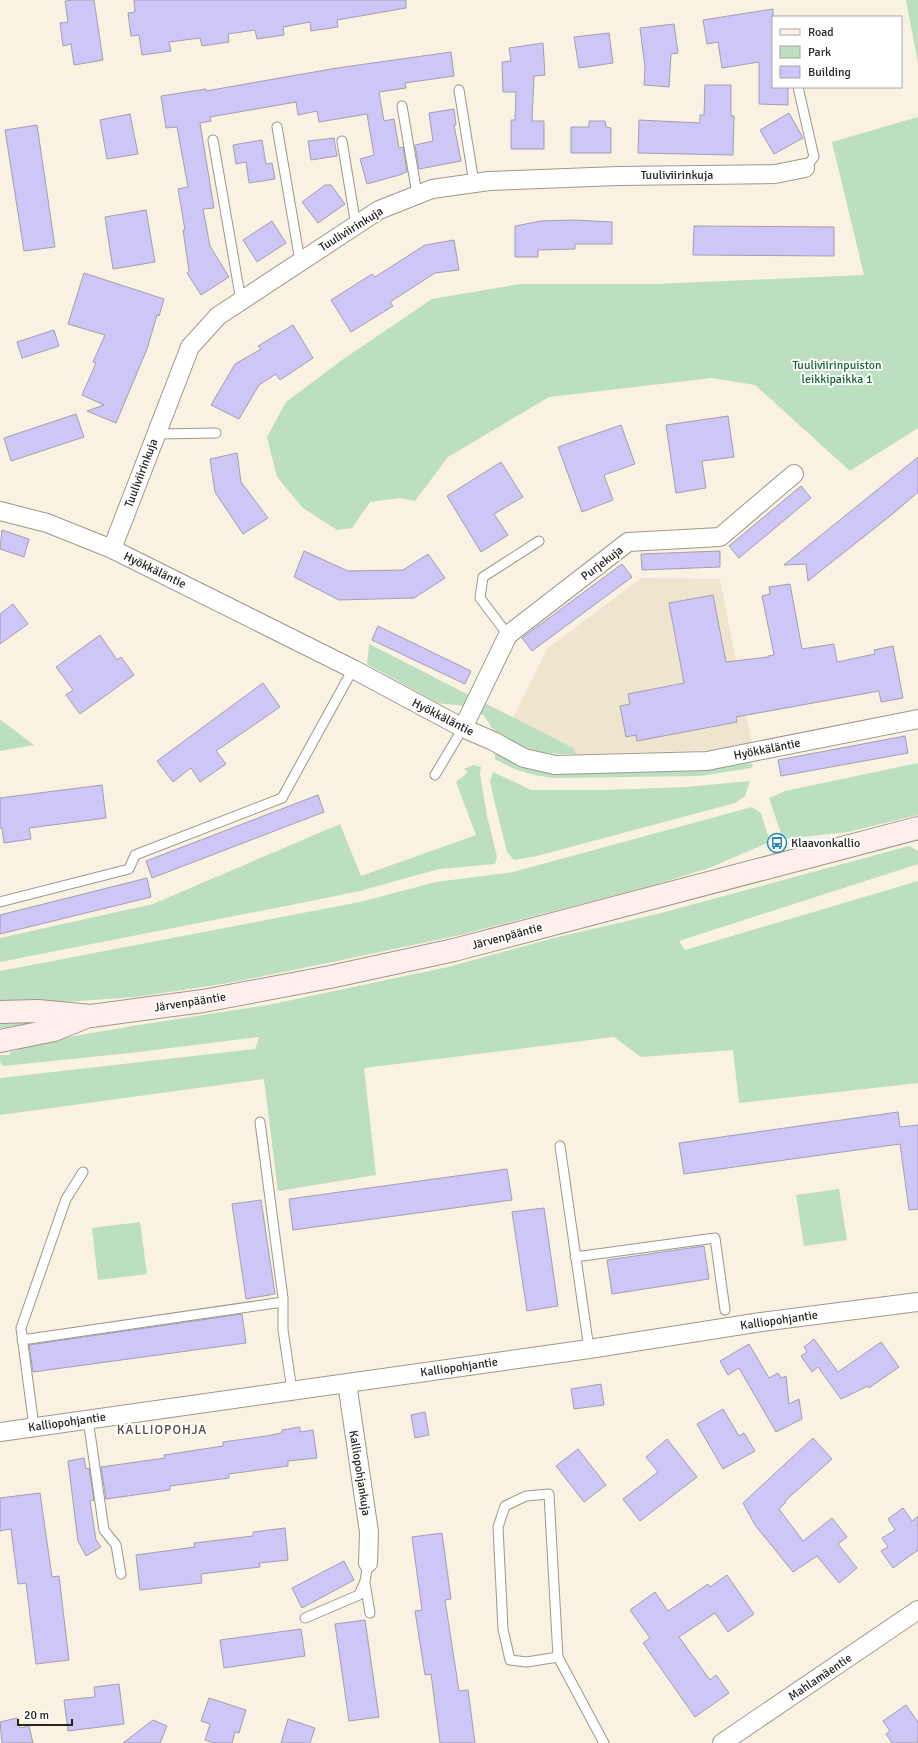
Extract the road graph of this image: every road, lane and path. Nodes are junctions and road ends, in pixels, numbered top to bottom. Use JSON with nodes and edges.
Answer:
{"nodes":[{"id":1,"x":798,"y":88,"type":"edge"},
{"id":2,"x":459,"y":90,"type":"dead end"},
{"id":3,"x":402,"y":106,"type":"dead end"},
{"id":4,"x":277,"y":127,"type":"dead end"},
{"id":5,"x":213,"y":140,"type":"dead end"},
{"id":6,"x":342,"y":141,"type":"dead end"},
{"id":7,"x":805,"y":168,"type":"joint"},
{"id":8,"x":474,"y":183,"type":"junction"},
{"id":9,"x":417,"y":194,"type":"junction"},
{"id":10,"x":356,"y":226,"type":"junction"},
{"id":11,"x":300,"y":262,"type":"junction"},
{"id":12,"x":242,"y":301,"type":"junction"},
{"id":13,"x":216,"y":433,"type":"dead end"},
{"id":14,"x":156,"y":434,"type":"junction"},
{"id":15,"x":794,"y":474,"type":"dead end"},
{"id":16,"x":0,"y":511,"type":"edge"},
{"id":17,"x":539,"y":541,"type":"dead end"},
{"id":18,"x":112,"y":549,"type":"junction"},
{"id":19,"x":508,"y":635,"type":"junction"},
{"id":20,"x":353,"y":669,"type":"junction"},
{"id":21,"x":918,"y":719,"type":"edge"},
{"id":22,"x":463,"y":728,"type":"junction"},
{"id":23,"x":435,"y":775,"type":"dead end"},
{"id":24,"x":918,"y":828,"type":"edge"},
{"id":25,"x":0,"y":902,"type":"edge"},
{"id":26,"x":0,"y":1012,"type":"edge"},
{"id":27,"x":91,"y":1016,"type":"junction"},
{"id":28,"x":0,"y":1041,"type":"edge"},
{"id":29,"x":260,"y":1122,"type":"dead end"},
{"id":30,"x":560,"y":1146,"type":"dead end"},
{"id":31,"x":83,"y":1172,"type":"dead end"},
{"id":32,"x":575,"y":1257,"type":"junction"},
{"id":33,"x":284,"y":1302,"type":"junction"},
{"id":34,"x":918,"y":1302,"type":"edge"},
{"id":35,"x":725,"y":1310,"type":"dead end"},
{"id":36,"x":22,"y":1340,"type":"junction"},
{"id":37,"x":590,"y":1348,"type":"junction"},
{"id":38,"x":347,"y":1383,"type":"junction"},
{"id":39,"x":292,"y":1390,"type":"junction"},
{"id":40,"x":88,"y":1419,"type":"junction"},
{"id":41,"x":34,"y":1427,"type":"junction"},
{"id":42,"x":0,"y":1432,"type":"edge"},
{"id":43,"x":368,"y":1563,"type":"joint"},
{"id":44,"x":121,"y":1574,"type":"dead end"},
{"id":45,"x":365,"y":1582,"type":"junction"},
{"id":46,"x":918,"y":1610,"type":"edge"},
{"id":47,"x":370,"y":1613,"type":"dead end"},
{"id":48,"x":305,"y":1618,"type":"dead end"},
{"id":49,"x":558,"y":1657,"type":"junction"},
{"id":50,"x":604,"y":1743,"type":"edge"},
{"id":51,"x":722,"y":1743,"type":"edge"}],
"edges":[{"from":1,"to":7,"type":"lane"},
{"from":2,"to":8,"type":"lane"},
{"from":3,"to":9,"type":"lane"},
{"from":4,"to":11,"type":"lane"},
{"from":5,"to":12,"type":"lane"},
{"from":6,"to":10,"type":"lane"},
{"from":7,"to":8,"type":"street","name":"Tuuliviirinkuja"},
{"from":8,"to":9,"type":"street","name":"Tuuliviirinkuja"},
{"from":9,"to":10,"type":"street","name":"Tuuliviirinkuja"},
{"from":10,"to":11,"type":"street","name":"Tuuliviirinkuja"},
{"from":11,"to":12,"type":"street","name":"Tuuliviirinkuja"},
{"from":12,"to":14,"type":"street","name":"Tuuliviirinkuja"},
{"from":13,"to":14,"type":"lane"},
{"from":14,"to":18,"type":"street","name":"Tuuliviirinkuja"},
{"from":15,"to":19,"type":"street","name":"Purjekuja"},
{"from":16,"to":18,"type":"street","name":"Hyökkäläntie"},
{"from":17,"to":19,"type":"lane"},
{"from":18,"to":20,"type":"street","name":"Hyökkäläntie"},
{"from":19,"to":22,"type":"street","name":"Purjekuja"},
{"from":20,"to":22,"type":"street","name":"Hyökkäläntie"},
{"from":20,"to":25,"type":"lane"},
{"from":21,"to":22,"type":"street","name":"Hyökkäläntie"},
{"from":22,"to":23,"type":"lane"},
{"from":24,"to":27,"type":"main road","name":"Järvenpääntie"},
{"from":26,"to":27,"type":"main road","name":"Järvenpääntie"},
{"from":27,"to":28,"type":"main road","name":"Järvenpääntie"},
{"from":29,"to":33,"type":"lane"},
{"from":30,"to":32,"type":"lane"},
{"from":31,"to":36,"type":"lane"},
{"from":32,"to":35,"type":"lane"},
{"from":32,"to":37,"type":"lane"},
{"from":33,"to":36,"type":"lane"},
{"from":33,"to":39,"type":"lane"},
{"from":34,"to":37,"type":"street","name":"Kalliopohjantie"},
{"from":36,"to":41,"type":"lane"},
{"from":37,"to":38,"type":"street","name":"Kalliopohjantie"},
{"from":38,"to":39,"type":"street","name":"Kalliopohjantie"},
{"from":38,"to":43,"type":"street","name":"Kalliopohjankuja"},
{"from":39,"to":40,"type":"street","name":"Kalliopohjantie"},
{"from":40,"to":41,"type":"street","name":"Kalliopohjantie"},
{"from":40,"to":44,"type":"lane"},
{"from":41,"to":42,"type":"street","name":"Kalliopohjantie"},
{"from":43,"to":45,"type":"lane"},
{"from":45,"to":47,"type":"lane"},
{"from":45,"to":48,"type":"lane"},
{"from":46,"to":51,"type":"street","name":"Mahlamäentie"},
{"from":49,"to":49,"type":"lane"},
{"from":49,"to":50,"type":"lane"}]}
